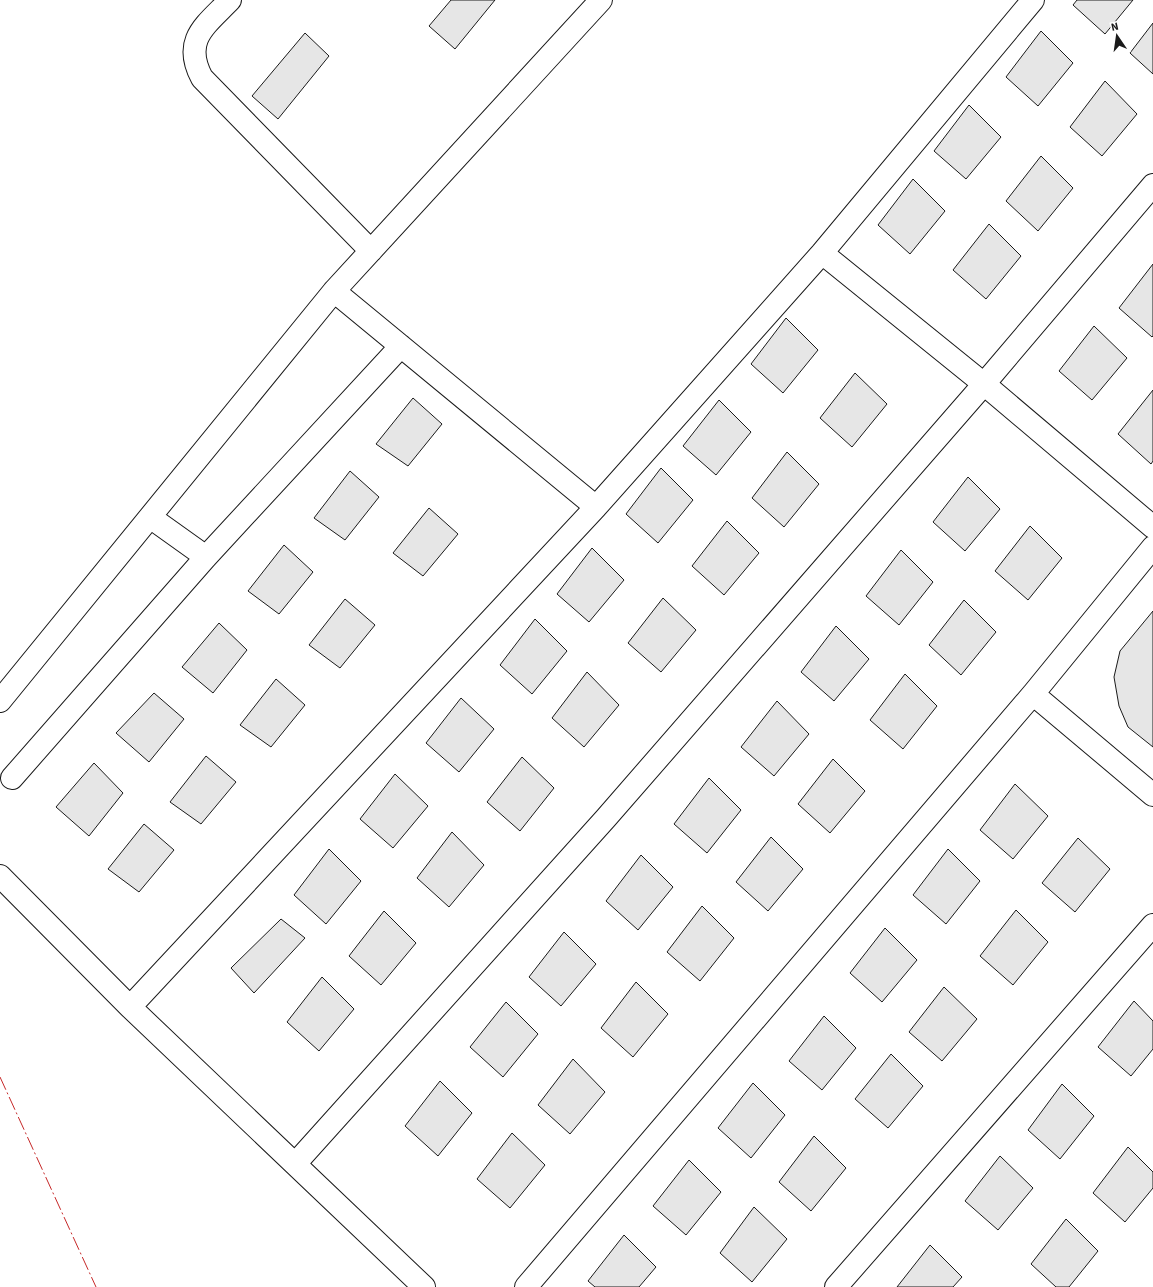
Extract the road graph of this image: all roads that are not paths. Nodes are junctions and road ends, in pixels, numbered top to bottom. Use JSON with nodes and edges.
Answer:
{"nodes":[{"id":1,"x":230,"y":0,"type":"edge"},
{"id":2,"x":601,"y":0,"type":"edge"},
{"id":3,"x":1033,"y":0,"type":"edge"},
{"id":4,"x":1153,"y":185,"type":"edge"},
{"id":5,"x":371,"y":251,"type":"junction"},
{"id":6,"x":822,"y":253,"type":"junction"},
{"id":7,"x":334,"y":291,"type":"junction"},
{"id":8,"x":401,"y":346,"type":"junction"},
{"id":9,"x":984,"y":384,"type":"junction"},
{"id":10,"x":596,"y":507,"type":"junction"},
{"id":11,"x":150,"y":517,"type":"junction"},
{"id":12,"x":1153,"y":527,"type":"edge"},
{"id":13,"x":1153,"y":547,"type":"edge"},
{"id":14,"x":206,"y":557,"type":"junction"},
{"id":15,"x":1033,"y":694,"type":"junction"},
{"id":16,"x":0,"y":701,"type":"edge"},
{"id":17,"x":12,"y":778,"type":"dead end"},
{"id":18,"x":1153,"y":795,"type":"edge"},
{"id":19,"x":0,"y":876,"type":"edge"},
{"id":20,"x":1153,"y":925,"type":"edge"},
{"id":21,"x":130,"y":1007,"type":"junction"},
{"id":22,"x":295,"y":1164,"type":"junction"},
{"id":23,"x":424,"y":1287,"type":"edge"},
{"id":24,"x":526,"y":1287,"type":"edge"},
{"id":25,"x":836,"y":1287,"type":"edge"}],
"edges":[{"from":1,"to":5,"type":"street"},
{"from":2,"to":5,"type":"street"},
{"from":3,"to":6,"type":"street"},
{"from":4,"to":9,"type":"street"},
{"from":5,"to":7,"type":"street"},
{"from":6,"to":9,"type":"street"},
{"from":6,"to":10,"type":"street"},
{"from":7,"to":8,"type":"street"},
{"from":7,"to":11,"type":"street"},
{"from":8,"to":10,"type":"street"},
{"from":8,"to":14,"type":"street"},
{"from":9,"to":12,"type":"street"},
{"from":9,"to":22,"type":"street"},
{"from":10,"to":21,"type":"street"},
{"from":11,"to":14,"type":"street"},
{"from":11,"to":16,"type":"street"},
{"from":13,"to":15,"type":"street"},
{"from":14,"to":17,"type":"street"},
{"from":15,"to":18,"type":"street"},
{"from":15,"to":24,"type":"street"},
{"from":19,"to":21,"type":"street"},
{"from":20,"to":25,"type":"street"},
{"from":21,"to":22,"type":"street"},
{"from":22,"to":23,"type":"street"}]}
